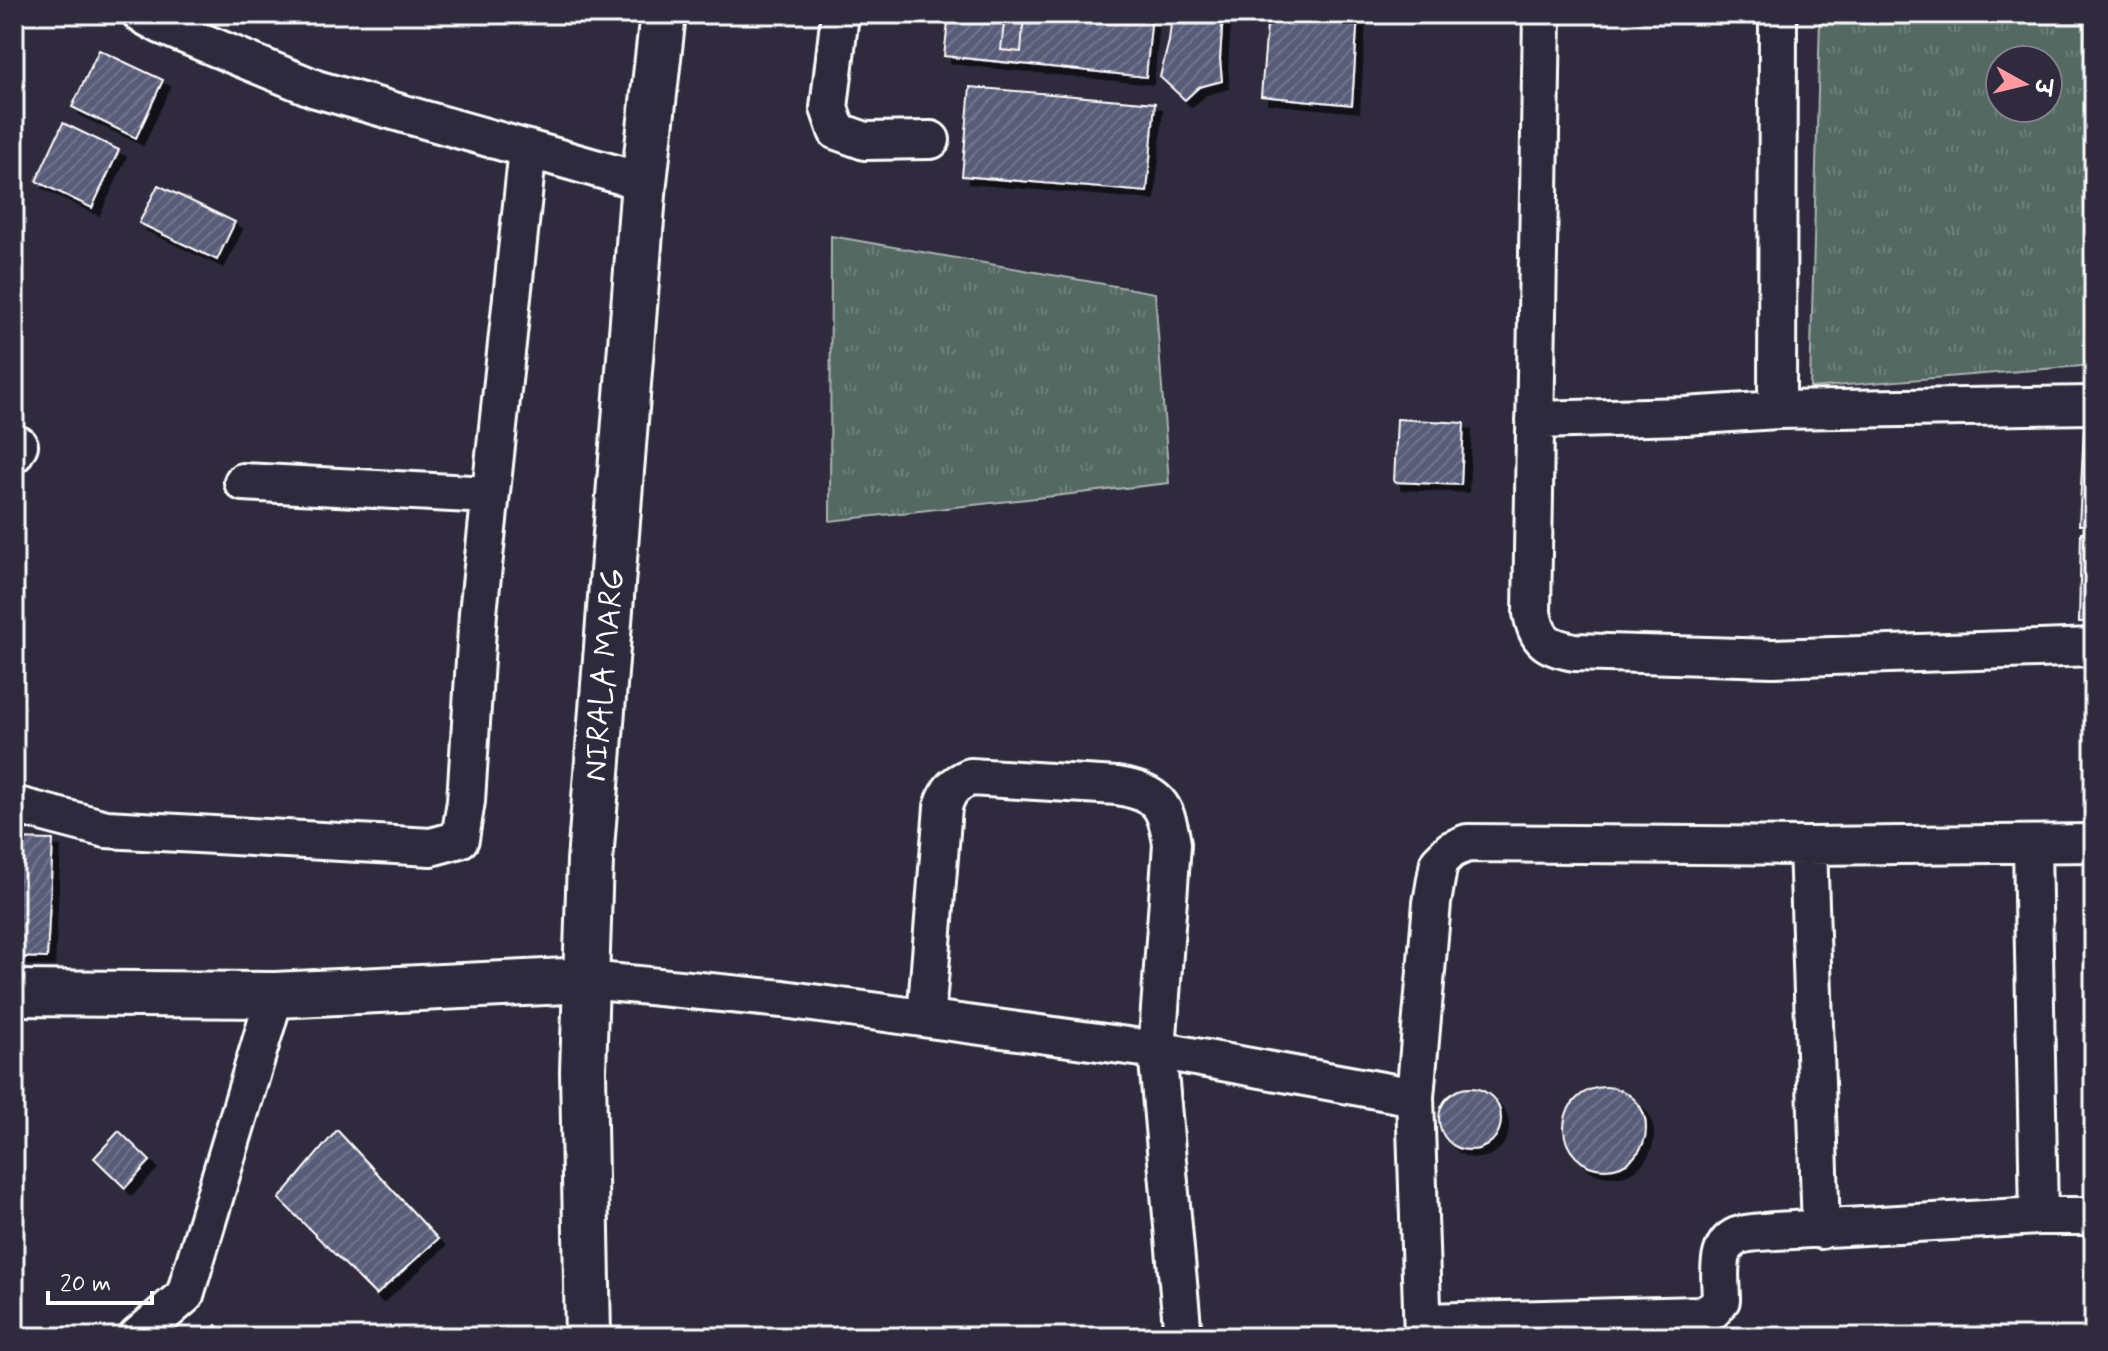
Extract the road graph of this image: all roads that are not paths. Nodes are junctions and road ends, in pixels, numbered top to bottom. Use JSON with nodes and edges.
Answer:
{"nodes":[{"id":1,"x":141,"y":14,"type":"edge"},
{"id":2,"x":663,"y":14,"type":"edge"},
{"id":3,"x":840,"y":14,"type":"edge"},
{"id":4,"x":1542,"y":14,"type":"edge"},
{"id":5,"x":1778,"y":14,"type":"edge"},
{"id":6,"x":931,"y":140,"type":"dead end"},
{"id":7,"x":528,"y":149,"type":"junction"},
{"id":8,"x":644,"y":182,"type":"junction"},
{"id":9,"x":2094,"y":405,"type":"edge"},
{"id":10,"x":1777,"y":410,"type":"junction"},
{"id":11,"x":1535,"y":420,"type":"junction"},
{"id":12,"x":243,"y":482,"type":"dead end"},
{"id":13,"x":490,"y":495,"type":"junction"},
{"id":14,"x":2094,"y":647,"type":"edge"},
{"id":15,"x":14,"y":805,"type":"edge"},
{"id":16,"x":2094,"y":843,"type":"edge"},
{"id":17,"x":1808,"y":846,"type":"junction"},
{"id":18,"x":2032,"y":846,"type":"junction"},
{"id":19,"x":587,"y":980,"type":"junction"},
{"id":20,"x":14,"y":993,"type":"edge"},
{"id":21,"x":275,"y":995,"type":"junction"},
{"id":22,"x":926,"y":1018,"type":"junction"},
{"id":23,"x":1157,"y":1050,"type":"junction"},
{"id":24,"x":1415,"y":1097,"type":"junction"},
{"id":25,"x":2039,"y":1216,"type":"junction"},
{"id":26,"x":2094,"y":1216,"type":"edge"},
{"id":27,"x":1821,"y":1230,"type":"junction"},
{"id":28,"x":1423,"y":1329,"type":"edge"},
{"id":29,"x":137,"y":1337,"type":"edge"},
{"id":30,"x":588,"y":1337,"type":"edge"},
{"id":31,"x":1183,"y":1337,"type":"edge"}],
"edges":[{"from":1,"to":7,"type":"street"},
{"from":2,"to":8,"type":"street","name":"NIRALA MARG"},
{"from":3,"to":6,"type":"street"},
{"from":4,"to":11,"type":"street"},
{"from":5,"to":10,"type":"street"},
{"from":7,"to":8,"type":"street"},
{"from":7,"to":13,"type":"street"},
{"from":8,"to":19,"type":"street","name":"NIRALA MARG"},
{"from":9,"to":10,"type":"street"},
{"from":10,"to":11,"type":"street"},
{"from":11,"to":14,"type":"street"},
{"from":12,"to":13,"type":"street"},
{"from":13,"to":15,"type":"street"},
{"from":16,"to":18,"type":"street"},
{"from":17,"to":18,"type":"street"},
{"from":17,"to":24,"type":"street"},
{"from":17,"to":27,"type":"street"},
{"from":18,"to":25,"type":"street"},
{"from":19,"to":21,"type":"street"},
{"from":19,"to":22,"type":"street"},
{"from":19,"to":30,"type":"street","name":"NIRALA MARG"},
{"from":20,"to":21,"type":"street"},
{"from":21,"to":29,"type":"street"},
{"from":22,"to":23,"type":"street"},
{"from":22,"to":23,"type":"street"},
{"from":23,"to":24,"type":"street"},
{"from":23,"to":31,"type":"street"},
{"from":24,"to":28,"type":"street"},
{"from":25,"to":26,"type":"street"},
{"from":25,"to":27,"type":"street"},
{"from":27,"to":28,"type":"street"}]}
